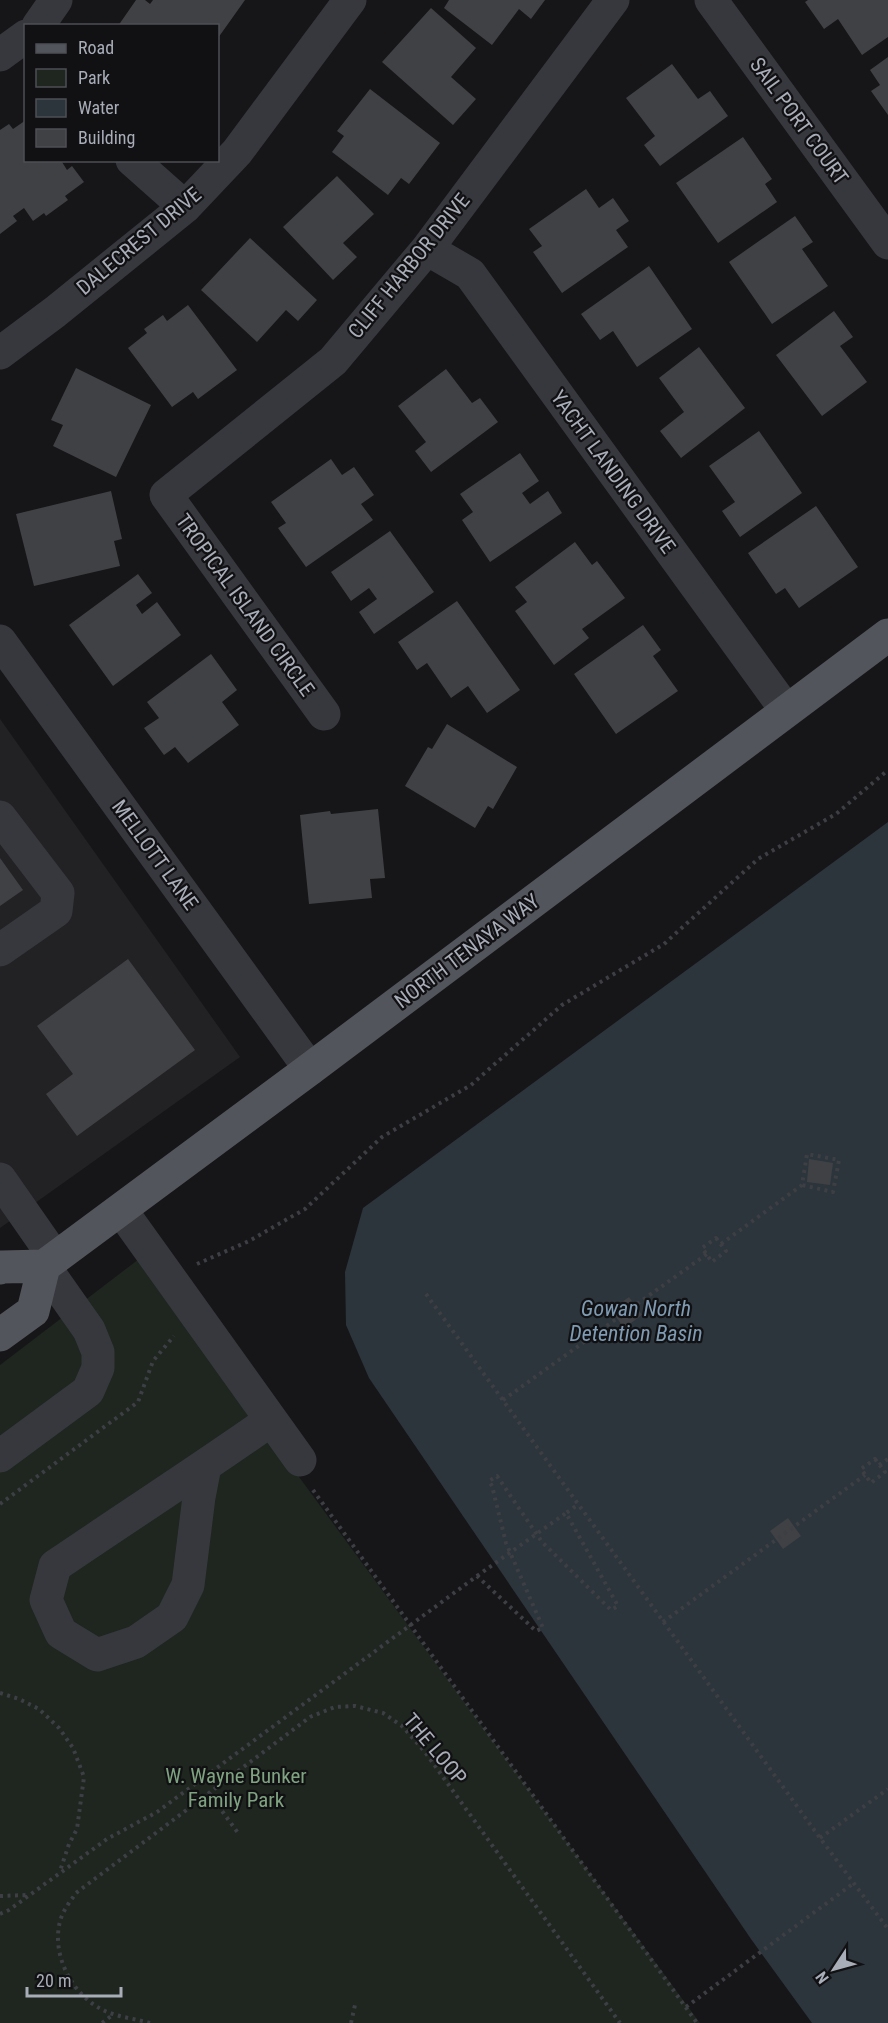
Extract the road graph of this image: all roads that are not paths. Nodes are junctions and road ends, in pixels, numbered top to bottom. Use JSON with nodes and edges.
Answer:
{"nodes":[{"id":1,"x":56,"y":0,"type":"edge"},
{"id":2,"x":350,"y":0,"type":"edge"},
{"id":3,"x":613,"y":0,"type":"edge"},
{"id":4,"x":711,"y":0,"type":"edge"},
{"id":5,"x":39,"y":24,"type":"edge"},
{"id":6,"x":24,"y":37,"type":"edge"},
{"id":7,"x":0,"y":55,"type":"edge"},
{"id":8,"x":134,"y":162,"type":"edge"},
{"id":9,"x":185,"y":207,"type":"junction"},
{"id":10,"x":888,"y":243,"type":"edge"},
{"id":11,"x":427,"y":249,"type":"junction"},
{"id":12,"x":0,"y":353,"type":"edge"},
{"id":13,"x":166,"y":495,"type":"joint"},
{"id":14,"x":888,"y":635,"type":"edge"},
{"id":15,"x":0,"y":641,"type":"edge"},
{"id":16,"x":786,"y":710,"type":"junction"},
{"id":17,"x":324,"y":714,"type":"dead end"},
{"id":18,"x":0,"y":818,"type":"edge"},
{"id":19,"x":0,"y":950,"type":"edge"},
{"id":20,"x":310,"y":1069,"type":"junction"},
{"id":21,"x":0,"y":1179,"type":"edge"},
{"id":22,"x":121,"y":1210,"type":"junction"},
{"id":23,"x":49,"y":1262,"type":"junction"},
{"id":24,"x":0,"y":1268,"type":"edge"},
{"id":25,"x":0,"y":1335,"type":"edge"},
{"id":26,"x":271,"y":1420,"type":"junction"},
{"id":27,"x":0,"y":1455,"type":"edge"},
{"id":28,"x":300,"y":1460,"type":"road end"},
{"id":29,"x":205,"y":1466,"type":"junction"}],
"edges":[{"from":1,"to":5,"type":"street"},
{"from":2,"to":9,"type":"street","name":"DALECREST DRIVE"},
{"from":3,"to":11,"type":"street","name":"CLIFF HARBOR DRIVE"},
{"from":4,"to":10,"type":"street","name":"SAIL PORT COURT"},
{"from":6,"to":7,"type":"street"},
{"from":8,"to":9,"type":"street"},
{"from":9,"to":12,"type":"street","name":"DALECREST DRIVE"},
{"from":11,"to":13,"type":"street","name":"CLIFF HARBOR DRIVE"},
{"from":11,"to":16,"type":"street","name":"YACHT LANDING DRIVE"},
{"from":13,"to":17,"type":"street","name":"TROPICAL ISLAND CIRCLE"},
{"from":14,"to":16,"type":"main road","name":"NORTH TENAYA WAY"},
{"from":15,"to":20,"type":"street","name":"MELLOTT LANE"},
{"from":16,"to":20,"type":"main road","name":"NORTH TENAYA WAY"},
{"from":18,"to":19,"type":"street"},
{"from":20,"to":22,"type":"main road","name":"NORTH TENAYA WAY"},
{"from":21,"to":23,"type":"street"},
{"from":22,"to":23,"type":"main road","name":"NORTH TENAYA WAY"},
{"from":22,"to":26,"type":"street"},
{"from":23,"to":24,"type":"main road"},
{"from":23,"to":25,"type":"main road"},
{"from":23,"to":27,"type":"street"},
{"from":26,"to":28,"type":"street"},
{"from":26,"to":29,"type":"street"},
{"from":29,"to":29,"type":"street"}]}
